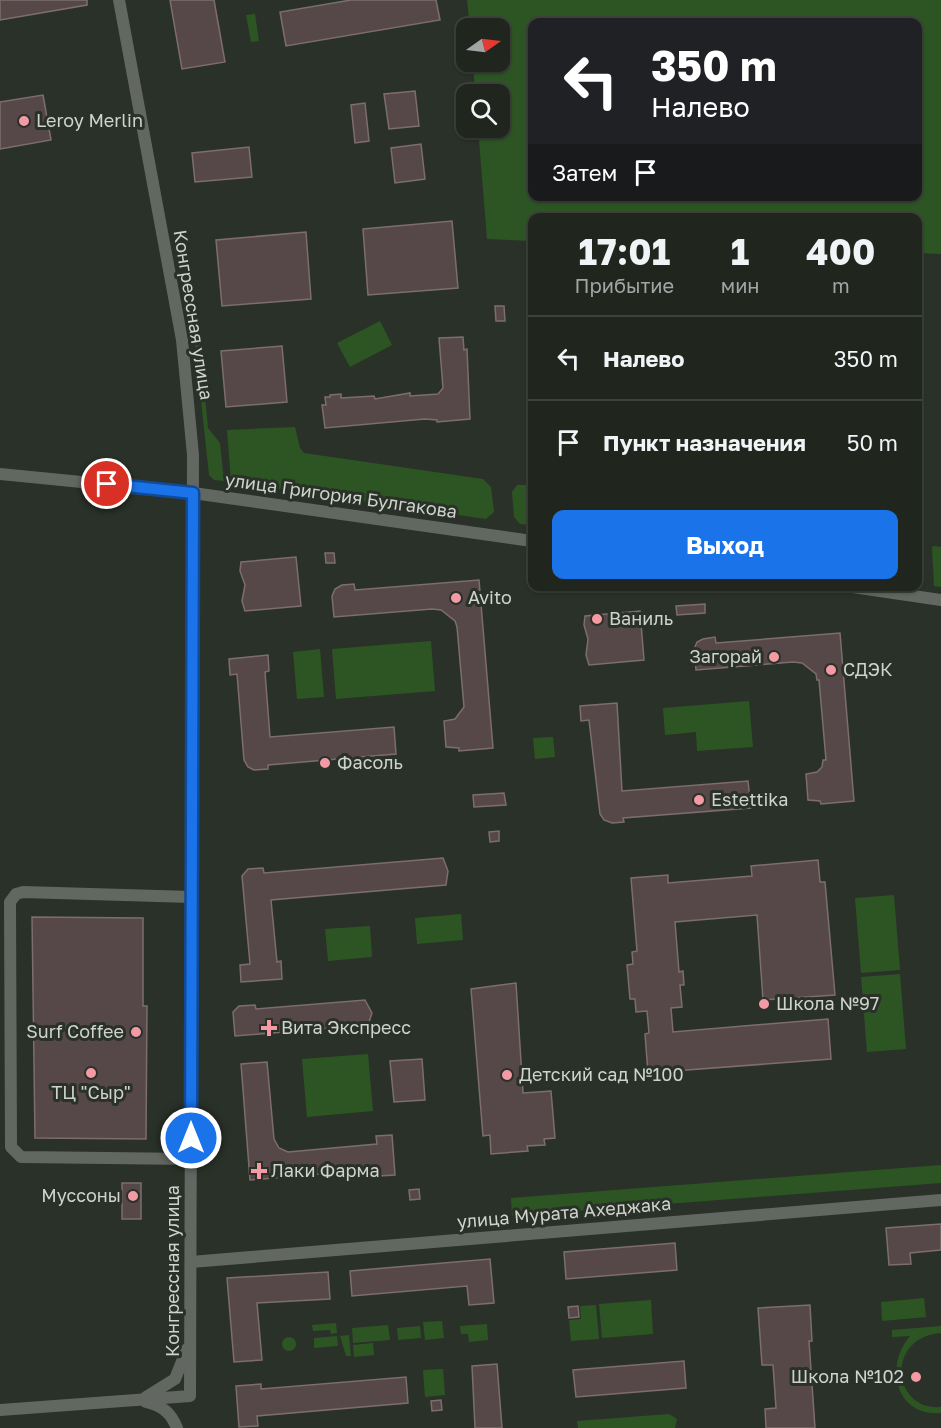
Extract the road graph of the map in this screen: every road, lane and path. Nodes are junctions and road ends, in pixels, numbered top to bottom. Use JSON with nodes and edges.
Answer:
{"nodes":[{"id":1,"x":119,"y":0,"type":"edge"},
{"id":2,"x":0,"y":474,"type":"edge"},
{"id":3,"x":193,"y":493,"type":"junction"},
{"id":4,"x":528,"y":540,"type":"edge"},
{"id":5,"x":880,"y":591,"type":"edge"},
{"id":6,"x":941,"y":600,"type":"edge"},
{"id":7,"x":191,"y":897,"type":"junction"},
{"id":8,"x":191,"y":1159,"type":"junction"},
{"id":9,"x":941,"y":1200,"type":"edge"},
{"id":10,"x":190,"y":1263,"type":"junction"},
{"id":11,"x":190,"y":1338,"type":"junction"},
{"id":12,"x":139,"y":1401,"type":"junction"},
{"id":13,"x":0,"y":1410,"type":"edge"},
{"id":14,"x":177,"y":1428,"type":"edge"}],
"edges":[{"from":1,"to":3,"type":"street","name":"Конгрессная улица"},
{"from":2,"to":3,"type":"street","name":"улица Григория Булгакова"},
{"from":3,"to":4,"type":"street","name":"улица Григория Булгакова"},
{"from":3,"to":7,"type":"street","name":"Конгрессная улица"},
{"from":5,"to":6,"type":"street"},
{"from":7,"to":8,"type":"street","name":"Конгрессная улица"},
{"from":7,"to":8,"type":"street"},
{"from":8,"to":10,"type":"street","name":"Конгрессная улица"},
{"from":9,"to":10,"type":"street","name":"улица Мурата Ахеджака"},
{"from":10,"to":11,"type":"street","name":"Конгрессная улица"},
{"from":11,"to":12,"type":"street"},
{"from":11,"to":12,"type":"street","name":"Конгрессная улица"},
{"from":12,"to":13,"type":"street"},
{"from":12,"to":14,"type":"street"}]}
